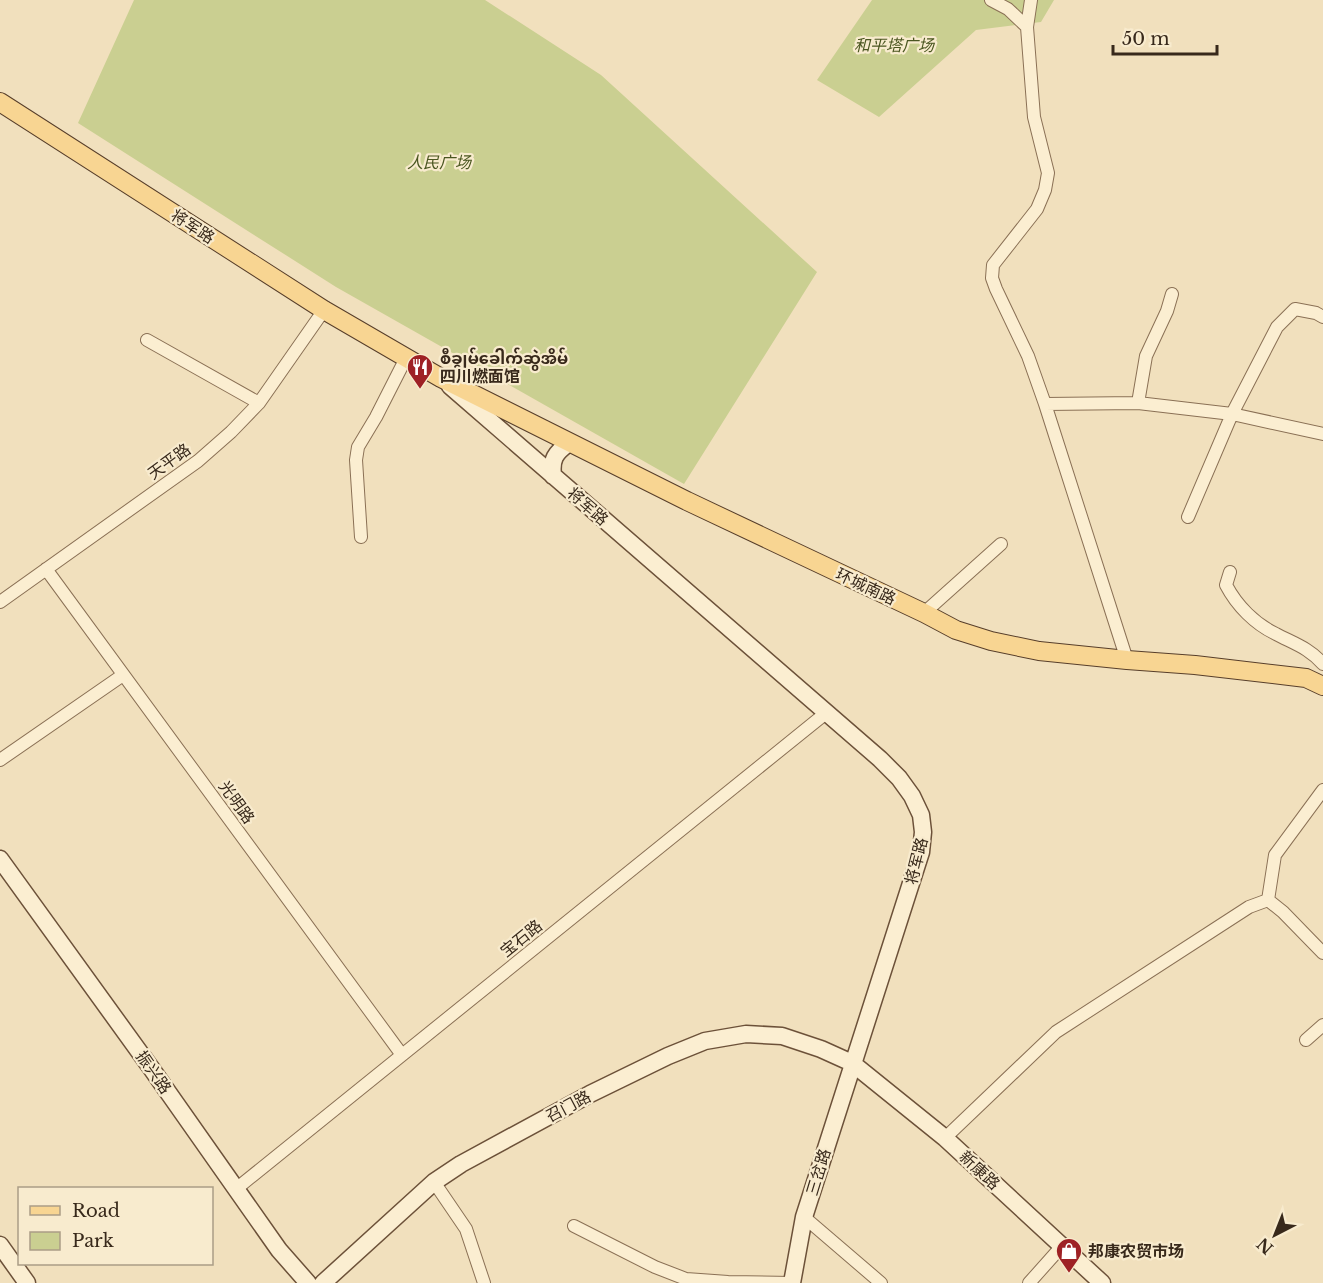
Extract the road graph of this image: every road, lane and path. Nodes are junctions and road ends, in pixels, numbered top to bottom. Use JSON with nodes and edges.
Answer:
{"nodes":[{"id":1,"x":991,"y":0,"type":"edge"},
{"id":2,"x":1031,"y":0,"type":"edge"},
{"id":3,"x":1027,"y":27,"type":"junction"},
{"id":4,"x":0,"y":102,"type":"edge"},
{"id":5,"x":1172,"y":294,"type":"dead end"},
{"id":6,"x":324,"y":310,"type":"junction"},
{"id":7,"x":1323,"y":316,"type":"edge"},
{"id":8,"x":147,"y":340,"type":"dead end"},
{"id":9,"x":406,"y":358,"type":"junction"},
{"id":10,"x":441,"y":378,"type":"junction"},
{"id":11,"x":259,"y":403,"type":"junction"},
{"id":12,"x":1138,"y":403,"type":"junction"},
{"id":13,"x":1045,"y":404,"type":"junction"},
{"id":14,"x":1232,"y":414,"type":"junction"},
{"id":15,"x":1323,"y":434,"type":"edge"},
{"id":16,"x":569,"y":443,"type":"junction"},
{"id":17,"x":553,"y":476,"type":"junction"},
{"id":18,"x":1188,"y":517,"type":"dead end"},
{"id":19,"x":361,"y":537,"type":"dead end"},
{"id":20,"x":1001,"y":544,"type":"dead end"},
{"id":21,"x":46,"y":568,"type":"junction"},
{"id":22,"x":1230,"y":572,"type":"dead end"},
{"id":23,"x":0,"y":602,"type":"edge"},
{"id":24,"x":924,"y":613,"type":"junction"},
{"id":25,"x":1127,"y":660,"type":"junction"},
{"id":26,"x":1323,"y":664,"type":"edge"},
{"id":27,"x":123,"y":675,"type":"junction"},
{"id":28,"x":1323,"y":686,"type":"edge"},
{"id":29,"x":826,"y":713,"type":"junction"},
{"id":30,"x":0,"y":760,"type":"edge"},
{"id":31,"x":1323,"y":790,"type":"edge"},
{"id":32,"x":0,"y":859,"type":"edge"},
{"id":33,"x":1268,"y":900,"type":"junction"},
{"id":34,"x":1323,"y":953,"type":"edge"},
{"id":35,"x":1323,"y":1025,"type":"edge"},
{"id":36,"x":1306,"y":1040,"type":"dead end"},
{"id":37,"x":402,"y":1055,"type":"junction"},
{"id":38,"x":852,"y":1063,"type":"junction"},
{"id":39,"x":945,"y":1138,"type":"junction"},
{"id":40,"x":434,"y":1182,"type":"junction"},
{"id":41,"x":236,"y":1189,"type":"junction"},
{"id":42,"x":804,"y":1218,"type":"junction"},
{"id":43,"x":574,"y":1226,"type":"dead end"},
{"id":44,"x":0,"y":1245,"type":"edge"},
{"id":45,"x":1062,"y":1246,"type":"junction"},
{"id":46,"x":27,"y":1283,"type":"edge"},
{"id":47,"x":308,"y":1283,"type":"edge"},
{"id":48,"x":323,"y":1283,"type":"edge"},
{"id":49,"x":484,"y":1283,"type":"edge"},
{"id":50,"x":792,"y":1283,"type":"edge"},
{"id":51,"x":881,"y":1283,"type":"edge"},
{"id":52,"x":1029,"y":1283,"type":"edge"},
{"id":53,"x":1102,"y":1283,"type":"edge"}],
"edges":[{"from":1,"to":3,"type":"street"},
{"from":2,"to":3,"type":"street"},
{"from":3,"to":13,"type":"street"},
{"from":4,"to":6,"type":"main road","name":"将军路"},
{"from":5,"to":12,"type":"street"},
{"from":6,"to":9,"type":"main road","name":"将军路"},
{"from":6,"to":11,"type":"street","name":"天平路"},
{"from":7,"to":14,"type":"street"},
{"from":8,"to":11,"type":"street"},
{"from":9,"to":10,"type":"main road","name":"将军路"},
{"from":9,"to":19,"type":"street"},
{"from":10,"to":16,"type":"main road","name":"环城南路"},
{"from":10,"to":17,"type":"main road","name":"将军路"},
{"from":11,"to":21,"type":"street","name":"天平路"},
{"from":12,"to":13,"type":"street"},
{"from":12,"to":14,"type":"street"},
{"from":13,"to":25,"type":"street"},
{"from":14,"to":15,"type":"street"},
{"from":14,"to":18,"type":"street"},
{"from":16,"to":17,"type":"main road"},
{"from":16,"to":24,"type":"main road","name":"环城南路"},
{"from":17,"to":29,"type":"main road","name":"将军路"},
{"from":20,"to":24,"type":"street"},
{"from":21,"to":23,"type":"street","name":"天平路"},
{"from":21,"to":27,"type":"street","name":"光明路"},
{"from":22,"to":26,"type":"street"},
{"from":24,"to":25,"type":"main road","name":"环城南路"},
{"from":25,"to":28,"type":"main road","name":"环城南路"},
{"from":27,"to":30,"type":"street"},
{"from":27,"to":37,"type":"street","name":"光明路"},
{"from":29,"to":37,"type":"street","name":"宝石路"},
{"from":29,"to":38,"type":"main road","name":"将军路"},
{"from":31,"to":33,"type":"street"},
{"from":32,"to":41,"type":"main road","name":"振兴路"},
{"from":33,"to":34,"type":"street"},
{"from":33,"to":39,"type":"street"},
{"from":35,"to":36,"type":"street"},
{"from":37,"to":41,"type":"street","name":"宝石路"},
{"from":38,"to":39,"type":"main road","name":"新康路"},
{"from":38,"to":40,"type":"main road","name":"召门路"},
{"from":38,"to":42,"type":"main road","name":"三岔路"},
{"from":39,"to":45,"type":"main road","name":"新康路"},
{"from":40,"to":48,"type":"main road","name":"召门路"},
{"from":40,"to":49,"type":"street"},
{"from":41,"to":47,"type":"main road","name":"振兴路"},
{"from":42,"to":50,"type":"main road","name":"三岔路"},
{"from":42,"to":51,"type":"street"},
{"from":43,"to":50,"type":"street"},
{"from":44,"to":46,"type":"main road"},
{"from":45,"to":52,"type":"street"},
{"from":45,"to":53,"type":"main road","name":"新康路"}]}
